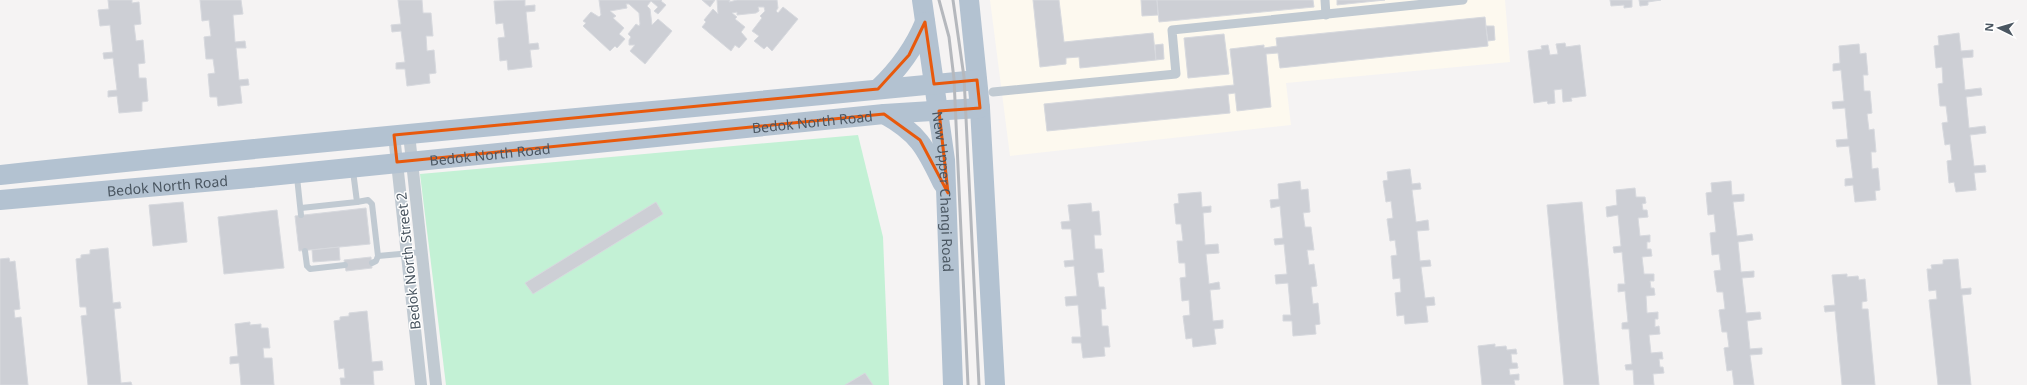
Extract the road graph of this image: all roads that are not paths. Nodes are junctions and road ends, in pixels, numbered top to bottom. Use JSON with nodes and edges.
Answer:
{"nodes":[{"id":1,"x":922,"y":0,"type":"edge"},
{"id":2,"x":969,"y":0,"type":"edge"},
{"id":3,"x":1325,"y":0,"type":"edge"},
{"id":4,"x":1463,"y":0,"type":"edge"},
{"id":5,"x":1326,"y":15,"type":"junction"},
{"id":6,"x":926,"y":22,"type":"junction"},
{"id":7,"x":977,"y":80,"type":"junction"},
{"id":8,"x":934,"y":84,"type":"junction"},
{"id":9,"x":878,"y":89,"type":"junction"},
{"id":10,"x":993,"y":92,"type":"dead end"},
{"id":11,"x":980,"y":108,"type":"junction"},
{"id":12,"x":939,"y":111,"type":"junction"},
{"id":13,"x":884,"y":114,"type":"junction"},
{"id":14,"x":402,"y":134,"type":"junction"},
{"id":15,"x":405,"y":162,"type":"junction"},
{"id":16,"x":353,"y":167,"type":"junction"},
{"id":17,"x":297,"y":173,"type":"junction"},
{"id":18,"x":0,"y":175,"type":"edge"},
{"id":19,"x":948,"y":193,"type":"junction"},
{"id":20,"x":0,"y":200,"type":"edge"},
{"id":21,"x":357,"y":202,"type":"junction"},
{"id":22,"x":301,"y":208,"type":"junction"},
{"id":23,"x":301,"y":215,"type":"dead end"},
{"id":24,"x":305,"y":251,"type":"dead end"},
{"id":25,"x":422,"y":252,"type":"junction"},
{"id":26,"x":407,"y":253,"type":"junction"},
{"id":27,"x":378,"y":256,"type":"junction"},
{"id":28,"x":372,"y":262,"type":"dead end"},
{"id":29,"x":345,"y":265,"type":"dead end"},
{"id":30,"x":421,"y":385,"type":"edge"},
{"id":31,"x":436,"y":385,"type":"edge"},
{"id":32,"x":953,"y":385,"type":"edge"},
{"id":33,"x":995,"y":385,"type":"edge"}],
"edges":[{"from":1,"to":6,"type":"main road","name":"New Upper Changi Road"},
{"from":2,"to":7,"type":"main road"},
{"from":3,"to":5,"type":"street"},
{"from":4,"to":5,"type":"street"},
{"from":5,"to":10,"type":"street"},
{"from":6,"to":8,"type":"main road","name":"New Upper Changi Road"},
{"from":6,"to":9,"type":"main road"},
{"from":7,"to":8,"type":"main road","name":"Bedok North Road"},
{"from":7,"to":11,"type":"main road"},
{"from":8,"to":9,"type":"main road","name":"Bedok North Road"},
{"from":8,"to":12,"type":"main road","name":"New Upper Changi Road"},
{"from":9,"to":14,"type":"main road","name":"Bedok North Road"},
{"from":11,"to":12,"type":"main road","name":"Bedok North Road"},
{"from":11,"to":33,"type":"main road"},
{"from":12,"to":13,"type":"main road","name":"Bedok North Road"},
{"from":12,"to":19,"type":"main road","name":"New Upper Changi Road"},
{"from":13,"to":15,"type":"main road","name":"Bedok North Road"},
{"from":13,"to":19,"type":"main road"},
{"from":14,"to":15,"type":"street","name":"Bedok North Street 2"},
{"from":14,"to":18,"type":"main road","name":"Bedok North Road"},
{"from":15,"to":16,"type":"main road","name":"Bedok North Road"},
{"from":15,"to":25,"type":"street","name":"Bedok North Street 2"},
{"from":15,"to":26,"type":"street","name":"Bedok North Street 2"},
{"from":16,"to":17,"type":"main road","name":"Bedok North Road"},
{"from":16,"to":21,"type":"lane"},
{"from":17,"to":20,"type":"main road","name":"Bedok North Road"},
{"from":17,"to":22,"type":"lane"},
{"from":19,"to":32,"type":"main road","name":"New Upper Changi Road"},
{"from":21,"to":22,"type":"lane"},
{"from":21,"to":27,"type":"lane"},
{"from":22,"to":23,"type":"lane"},
{"from":24,"to":29,"type":"lane"},
{"from":25,"to":26,"type":"lane"},
{"from":25,"to":31,"type":"street","name":"Bedok North Street 2"},
{"from":26,"to":27,"type":"lane"},
{"from":26,"to":30,"type":"street","name":"Bedok North Street 2"},
{"from":27,"to":28,"type":"lane"}]}
